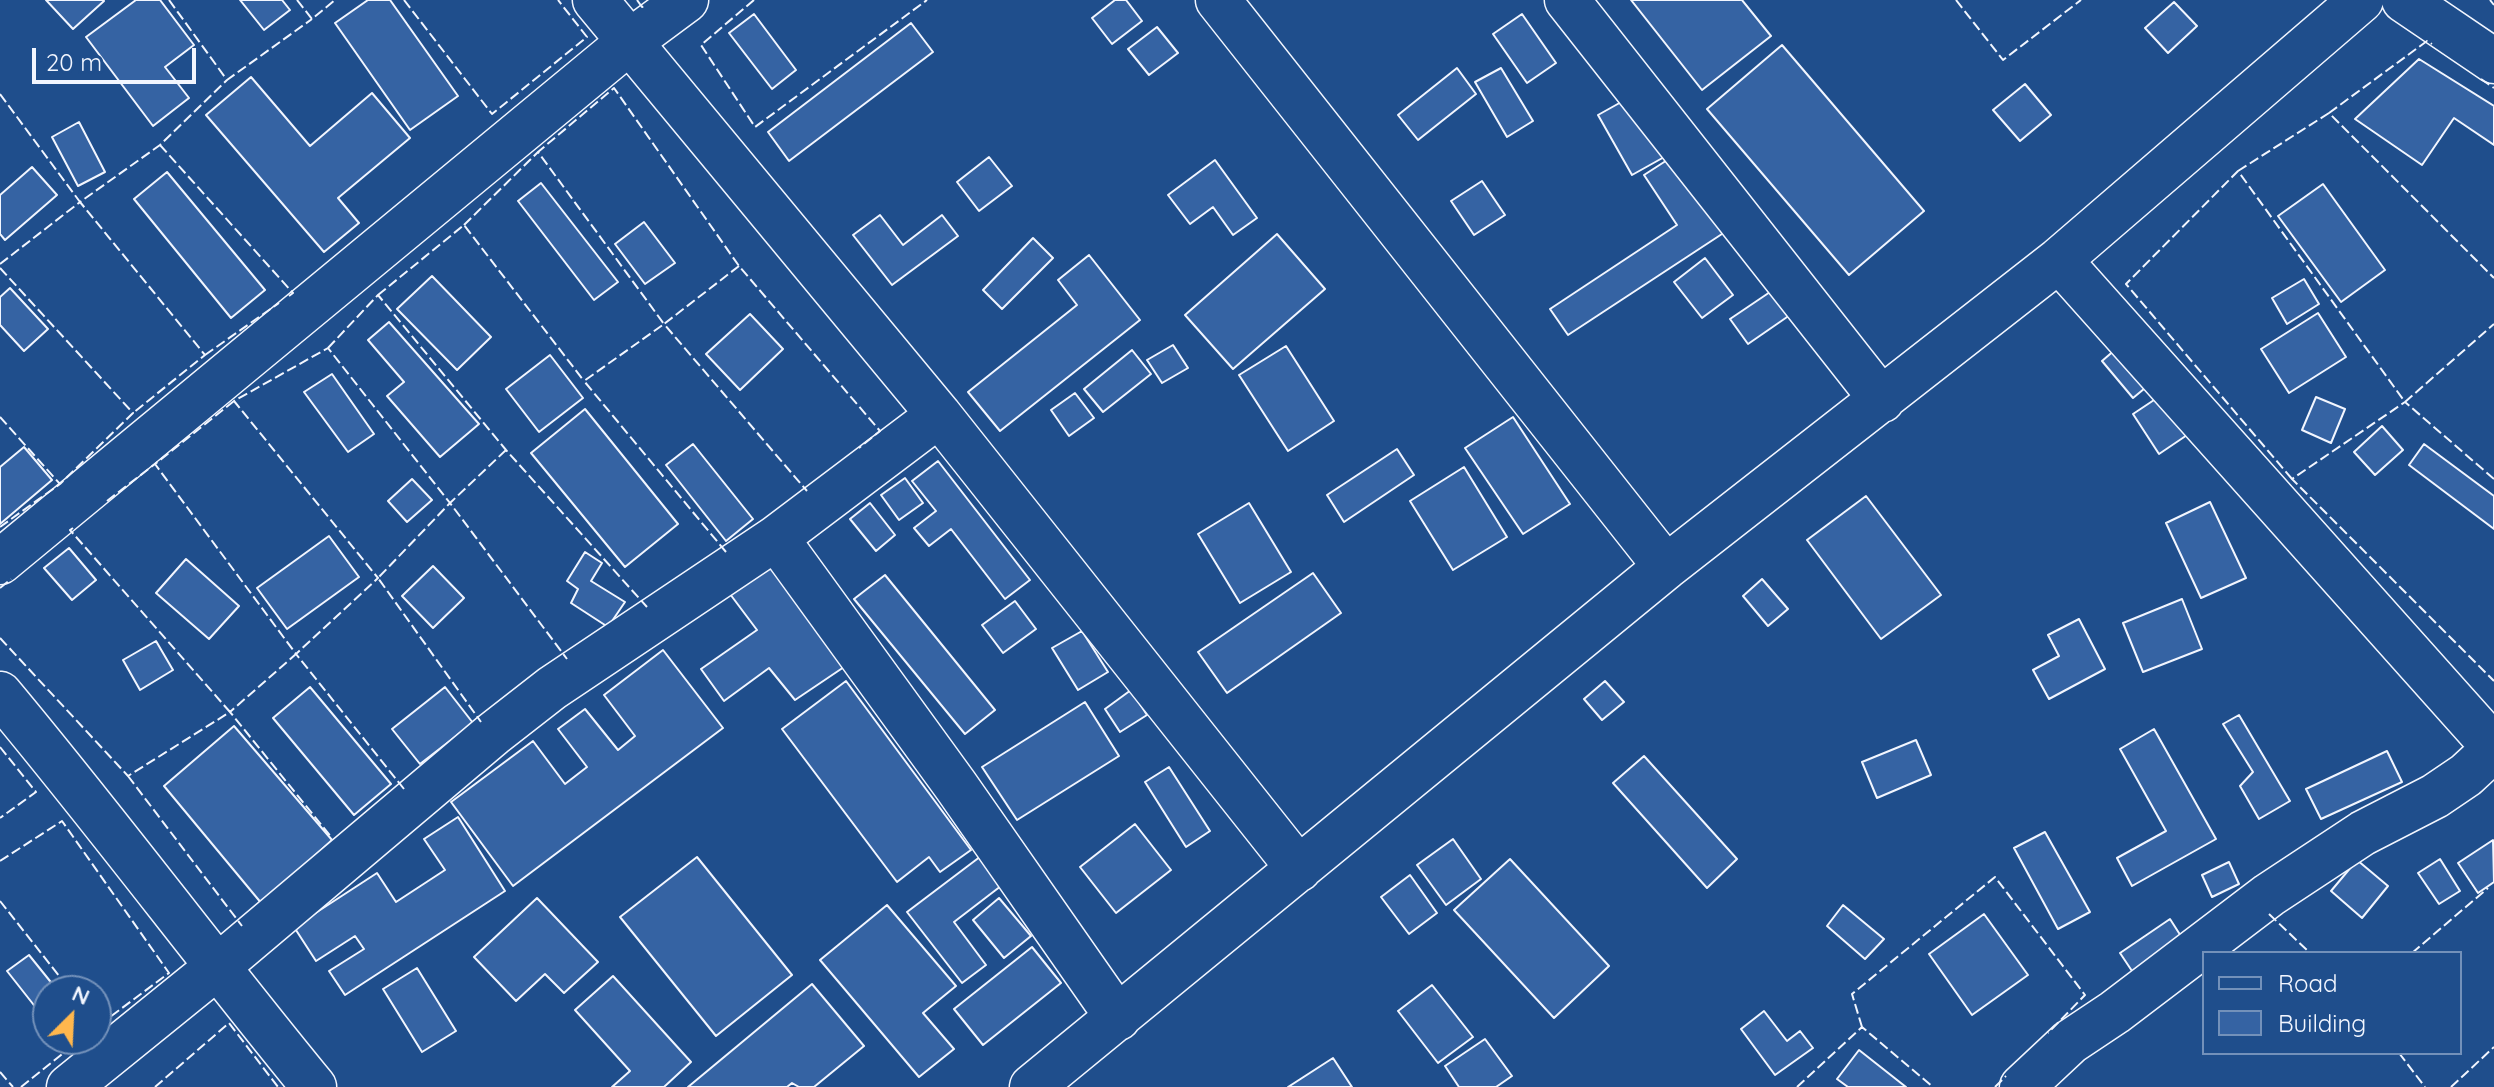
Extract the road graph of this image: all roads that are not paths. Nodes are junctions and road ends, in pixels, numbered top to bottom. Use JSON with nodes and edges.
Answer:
{"nodes":[{"id":1,"x":595,"y":0,"type":"edge"},
{"id":2,"x":686,"y":0,"type":"edge"},
{"id":3,"x":1218,"y":0,"type":"edge"},
{"id":4,"x":1567,"y":0,"type":"edge"},
{"id":5,"x":2361,"y":0,"type":"edge"},
{"id":6,"x":2404,"y":0,"type":"edge"},
{"id":7,"x":628,"y":43,"type":"junction"},
{"id":8,"x":2494,"y":61,"type":"edge"},
{"id":9,"x":2059,"y":260,"type":"junction"},
{"id":10,"x":1882,"y":400,"type":"junction"},
{"id":11,"x":939,"y":415,"type":"junction"},
{"id":12,"x":776,"y":538,"type":"junction"},
{"id":13,"x":0,"y":562,"type":"edge"},
{"id":14,"x":1666,"y":567,"type":"junction"},
{"id":15,"x":0,"y":694,"type":"edge"},
{"id":16,"x":2494,"y":748,"type":"edge"},
{"id":17,"x":1299,"y":869,"type":"junction"},
{"id":18,"x":216,"y":968,"type":"junction"},
{"id":19,"x":1118,"y":1018,"type":"junction"},
{"id":20,"x":69,"y":1087,"type":"edge"},
{"id":21,"x":314,"y":1087,"type":"edge"},
{"id":22,"x":1032,"y":1087,"type":"edge"},
{"id":23,"x":2022,"y":1087,"type":"edge"}],
"edges":[{"from":1,"to":7,"type":"street"},
{"from":2,"to":7,"type":"street"},
{"from":3,"to":14,"type":"street"},
{"from":4,"to":10,"type":"street"},
{"from":5,"to":9,"type":"street"},
{"from":6,"to":8,"type":"street"},
{"from":7,"to":11,"type":"street"},
{"from":7,"to":13,"type":"street"},
{"from":9,"to":10,"type":"street"},
{"from":9,"to":16,"type":"street"},
{"from":10,"to":14,"type":"street"},
{"from":11,"to":12,"type":"street"},
{"from":11,"to":17,"type":"street"},
{"from":12,"to":18,"type":"street"},
{"from":12,"to":19,"type":"street"},
{"from":14,"to":17,"type":"street"},
{"from":15,"to":18,"type":"street"},
{"from":16,"to":23,"type":"street"},
{"from":17,"to":19,"type":"street"},
{"from":18,"to":20,"type":"street"},
{"from":18,"to":21,"type":"street"},
{"from":19,"to":22,"type":"street"}]}
